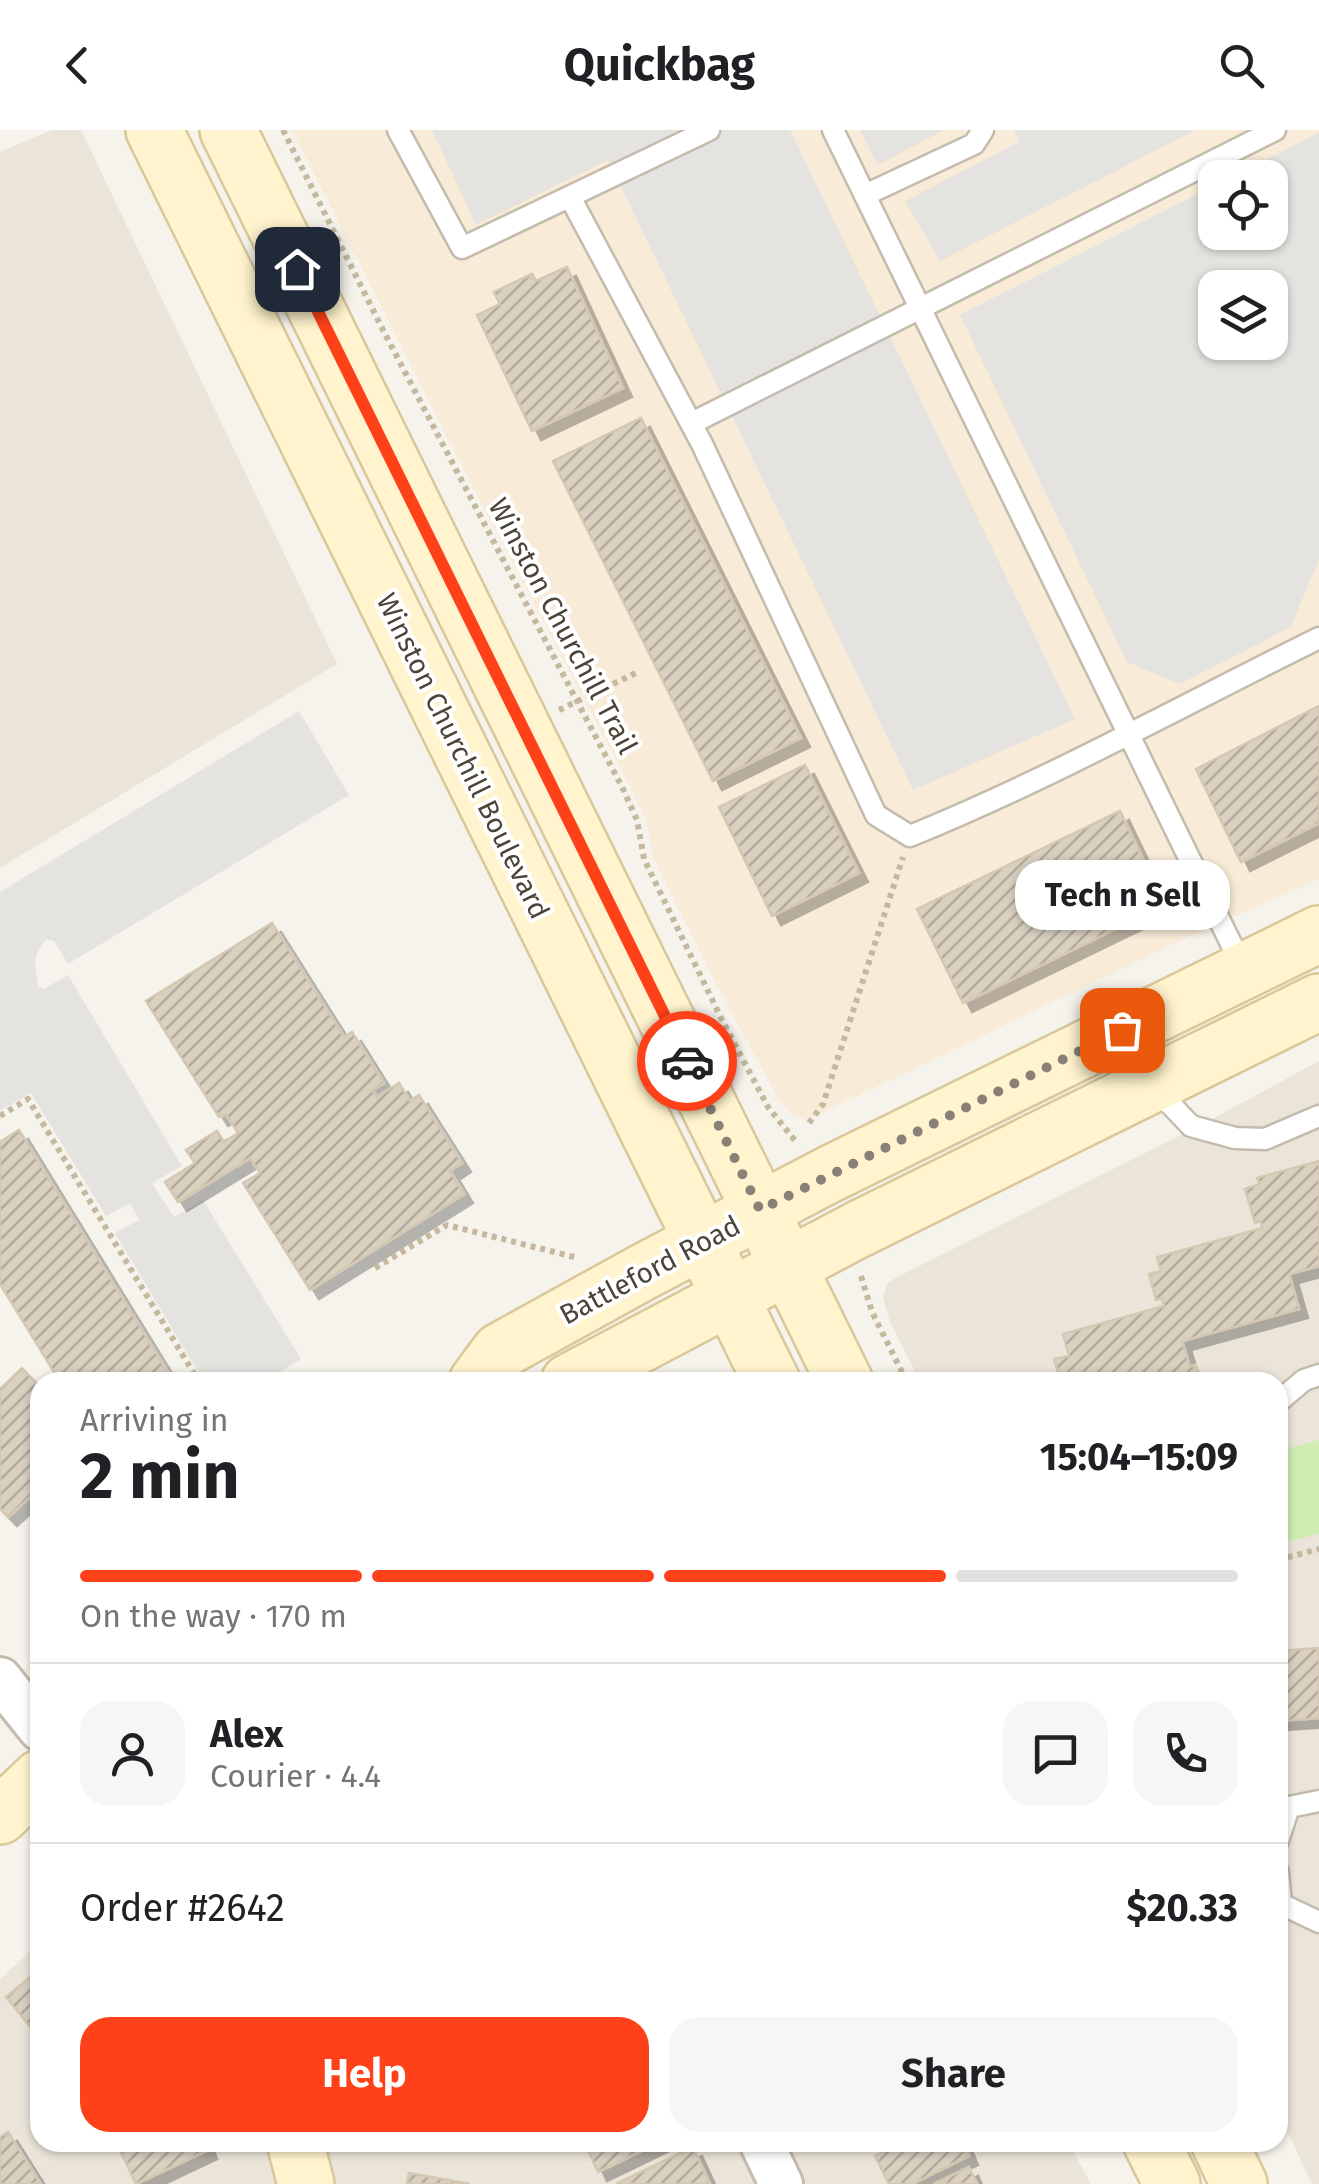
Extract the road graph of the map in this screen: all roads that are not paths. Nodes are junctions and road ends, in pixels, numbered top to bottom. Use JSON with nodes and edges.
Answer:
{"nodes":[{"id":1,"x":154,"y":130,"type":"edge"},
{"id":2,"x":228,"y":130,"type":"edge"},
{"id":3,"x":398,"y":130,"type":"edge"},
{"id":4,"x":709,"y":130,"type":"edge"},
{"id":5,"x":833,"y":130,"type":"edge"},
{"id":6,"x":983,"y":130,"type":"edge"},
{"id":7,"x":1275,"y":130,"type":"edge"},
{"id":8,"x":865,"y":196,"type":"junction"},
{"id":9,"x":570,"y":197,"type":"junction"},
{"id":10,"x":921,"y":309,"type":"junction"},
{"id":11,"x":692,"y":423,"type":"junction"},
{"id":12,"x":1319,"y":638,"type":"edge"},
{"id":13,"x":1128,"y":732,"type":"junction"},
{"id":14,"x":1319,"y":934,"type":"edge"},
{"id":15,"x":1244,"y":970,"type":"junction"},
{"id":16,"x":1319,"y":1002,"type":"edge"},
{"id":17,"x":1151,"y":1084,"type":"junction"},
{"id":18,"x":1319,"y":1116,"type":"edge"},
{"id":19,"x":760,"y":1210,"type":"junction"},
{"id":20,"x":702,"y":1240,"type":"junction"},
{"id":21,"x":788,"y":1266,"type":"junction"},
{"id":22,"x":730,"y":1297,"type":"junction"},
{"id":23,"x":485,"y":1372,"type":"edge"},
{"id":24,"x":588,"y":1372,"type":"edge"},
{"id":25,"x":767,"y":1372,"type":"edge"},
{"id":26,"x":840,"y":1372,"type":"edge"},
{"id":27,"x":1319,"y":1375,"type":"edge"},
{"id":28,"x":1288,"y":1394,"type":"edge"},
{"id":29,"x":0,"y":1680,"type":"edge"},
{"id":30,"x":30,"y":1717,"type":"edge"},
{"id":31,"x":30,"y":1788,"type":"edge"},
{"id":32,"x":1319,"y":1801,"type":"edge"},
{"id":33,"x":1288,"y":1809,"type":"edge"},
{"id":34,"x":0,"y":1816,"type":"edge"},
{"id":35,"x":1288,"y":1907,"type":"edge"},
{"id":36,"x":1319,"y":1922,"type":"edge"},
{"id":37,"x":298,"y":2152,"type":"edge"},
{"id":38,"x":766,"y":2152,"type":"edge"},
{"id":39,"x":1156,"y":2152,"type":"edge"},
{"id":40,"x":1224,"y":2152,"type":"edge"},
{"id":41,"x":306,"y":2184,"type":"edge"},
{"id":42,"x":782,"y":2184,"type":"edge"},
{"id":43,"x":1172,"y":2184,"type":"edge"},
{"id":44,"x":1239,"y":2184,"type":"edge"}],
"edges":[{"from":1,"to":20,"type":"main road","name":"Winston Churchill Boulevard"},
{"from":2,"to":19,"type":"main road"},
{"from":3,"to":9,"type":"lane"},
{"from":4,"to":9,"type":"lane"},
{"from":5,"to":8,"type":"lane"},
{"from":6,"to":8,"type":"lane"},
{"from":7,"to":10,"type":"lane"},
{"from":8,"to":10,"type":"lane"},
{"from":9,"to":11,"type":"lane"},
{"from":10,"to":11,"type":"lane"},
{"from":10,"to":13,"type":"lane"},
{"from":11,"to":13,"type":"lane"},
{"from":12,"to":13,"type":"lane"},
{"from":13,"to":15,"type":"lane"},
{"from":14,"to":15,"type":"main road","name":"Battleford Road"},
{"from":15,"to":19,"type":"main road","name":"Battleford Road"},
{"from":16,"to":17,"type":"main road"},
{"from":17,"to":18,"type":"lane"},
{"from":17,"to":21,"type":"main road"},
{"from":19,"to":20,"type":"main road","name":"Battleford Road"},
{"from":19,"to":21,"type":"main road"},
{"from":20,"to":22,"type":"main road","name":"Winston Churchill Boulevard"},
{"from":20,"to":23,"type":"main road","name":"Battleford Road"},
{"from":21,"to":22,"type":"main road"},
{"from":21,"to":26,"type":"main road"},
{"from":22,"to":24,"type":"main road"},
{"from":22,"to":25,"type":"main road","name":"Winston Churchill Boulevard"},
{"from":27,"to":28,"type":"lane"},
{"from":29,"to":30,"type":"street"},
{"from":31,"to":34,"type":"main road"},
{"from":32,"to":33,"type":"lane"},
{"from":35,"to":36,"type":"lane"},
{"from":37,"to":41,"type":"main road"},
{"from":38,"to":42,"type":"street"},
{"from":39,"to":43,"type":"main road"},
{"from":40,"to":44,"type":"main road"}]}
